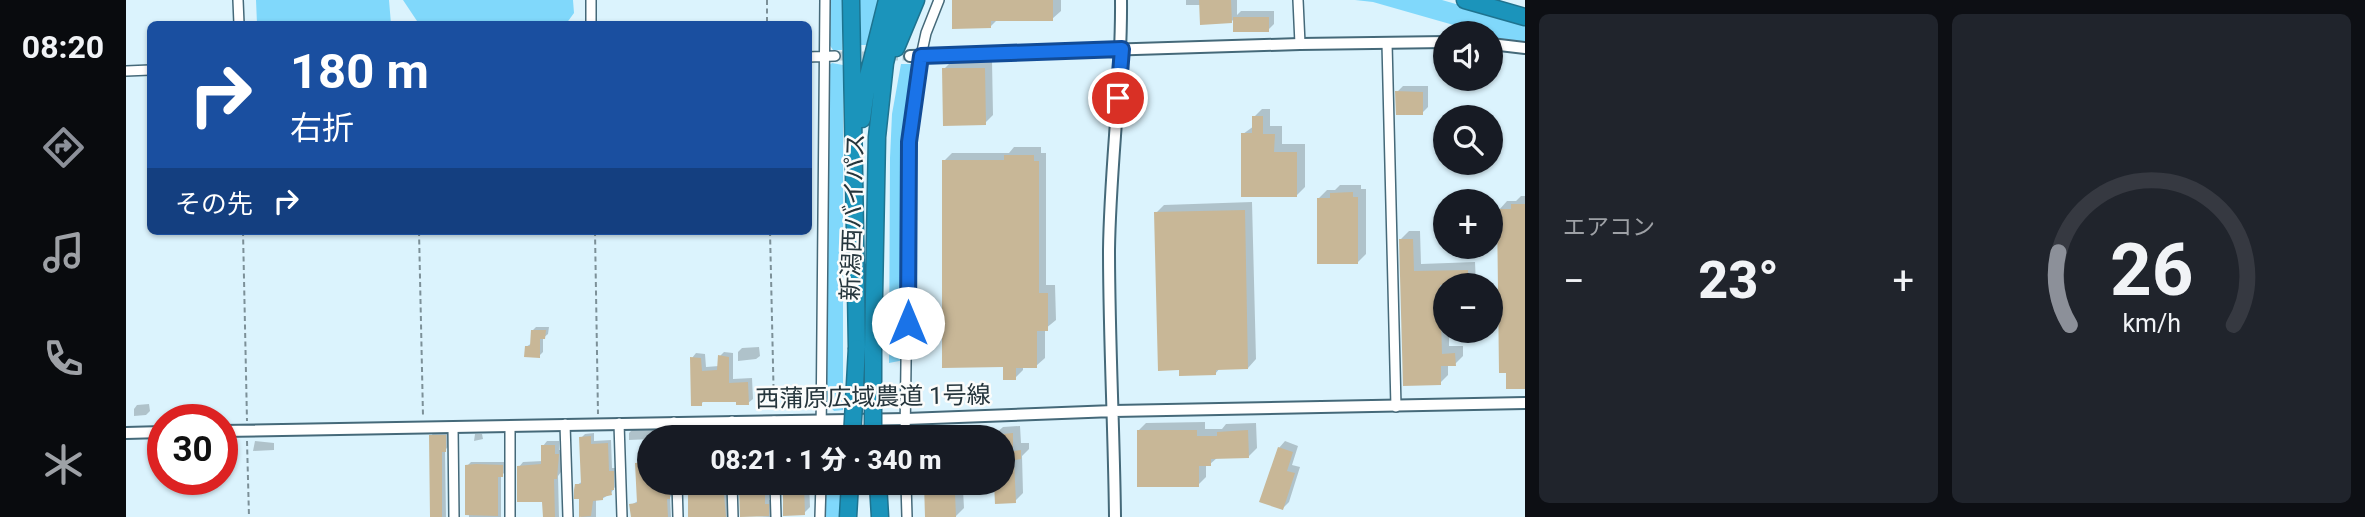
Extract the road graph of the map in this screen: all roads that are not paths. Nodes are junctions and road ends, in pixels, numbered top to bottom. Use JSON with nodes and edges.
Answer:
{"nodes":[{"id":1,"x":238,"y":0,"type":"edge"},
{"id":2,"x":591,"y":0,"type":"edge"},
{"id":3,"x":825,"y":0,"type":"edge"},
{"id":4,"x":851,"y":0,"type":"edge"},
{"id":5,"x":887,"y":0,"type":"edge"},
{"id":6,"x":900,"y":0,"type":"edge"},
{"id":7,"x":916,"y":0,"type":"edge"},
{"id":8,"x":939,"y":0,"type":"edge"},
{"id":9,"x":1121,"y":0,"type":"edge"},
{"id":10,"x":1298,"y":0,"type":"edge"},
{"id":11,"x":1465,"y":0,"type":"edge"},
{"id":12,"x":1525,"y":17,"type":"edge"},
{"id":13,"x":239,"y":21,"type":"edge"},
{"id":14,"x":591,"y":21,"type":"edge"},
{"id":15,"x":1433,"y":42,"type":"edge"},
{"id":16,"x":1387,"y":43,"type":"junction"},
{"id":17,"x":1300,"y":44,"type":"junction"},
{"id":18,"x":1503,"y":45,"type":"edge"},
{"id":19,"x":1525,"y":48,"type":"edge"},
{"id":20,"x":1122,"y":49,"type":"junction"},
{"id":21,"x":823,"y":56,"type":"junction"},
{"id":22,"x":835,"y":56,"type":"tunnel mouth"},
{"id":23,"x":915,"y":56,"type":"junction"},
{"id":24,"x":812,"y":57,"type":"edge"},
{"id":25,"x":147,"y":70,"type":"edge"},
{"id":26,"x":126,"y":71,"type":"edge"},
{"id":27,"x":881,"y":101,"type":"junction"},
{"id":28,"x":857,"y":243,"type":"junction"},
{"id":29,"x":865,"y":348,"type":"junction"},
{"id":30,"x":1525,"y":403,"type":"edge"},
{"id":31,"x":1396,"y":407,"type":"junction"},
{"id":32,"x":1114,"y":411,"type":"junction"},
{"id":33,"x":820,"y":419,"type":"junction"},
{"id":34,"x":906,"y":419,"type":"junction"},
{"id":35,"x":732,"y":421,"type":"junction"},
{"id":36,"x":774,"y":421,"type":"junction"},
{"id":37,"x":674,"y":422,"type":"junction"},
{"id":38,"x":619,"y":423,"type":"junction"},
{"id":39,"x":565,"y":424,"type":"junction"},
{"id":40,"x":674,"y":425,"type":"edge"},
{"id":41,"x":732,"y":425,"type":"edge"},
{"id":42,"x":774,"y":425,"type":"edge"},
{"id":43,"x":820,"y":425,"type":"edge"},
{"id":44,"x":856,"y":425,"type":"edge"},
{"id":45,"x":874,"y":425,"type":"edge"},
{"id":46,"x":906,"y":425,"type":"edge"},
{"id":47,"x":510,"y":427,"type":"junction"},
{"id":48,"x":453,"y":428,"type":"junction"},
{"id":49,"x":238,"y":430,"type":"edge"},
{"id":50,"x":147,"y":432,"type":"edge"},
{"id":51,"x":126,"y":433,"type":"edge"},
{"id":52,"x":677,"y":495,"type":"edge"},
{"id":53,"x":732,"y":495,"type":"edge"},
{"id":54,"x":775,"y":495,"type":"edge"},
{"id":55,"x":821,"y":495,"type":"edge"},
{"id":56,"x":849,"y":495,"type":"edge"},
{"id":57,"x":858,"y":495,"type":"edge"},
{"id":58,"x":874,"y":495,"type":"edge"},
{"id":59,"x":877,"y":495,"type":"edge"},
{"id":60,"x":906,"y":495,"type":"edge"},
{"id":61,"x":454,"y":517,"type":"edge"},
{"id":62,"x":510,"y":517,"type":"edge"},
{"id":63,"x":568,"y":517,"type":"edge"},
{"id":64,"x":622,"y":517,"type":"edge"},
{"id":65,"x":678,"y":517,"type":"edge"},
{"id":66,"x":733,"y":517,"type":"edge"},
{"id":67,"x":776,"y":517,"type":"edge"},
{"id":68,"x":820,"y":517,"type":"edge"},
{"id":69,"x":848,"y":517,"type":"edge"},
{"id":70,"x":858,"y":517,"type":"edge"},
{"id":71,"x":873,"y":517,"type":"edge"},
{"id":72,"x":880,"y":517,"type":"edge"},
{"id":73,"x":907,"y":517,"type":"edge"},
{"id":74,"x":1115,"y":517,"type":"edge"}],
"edges":[{"from":1,"to":13,"type":"street"},
{"from":2,"to":14,"type":"street"},
{"from":3,"to":21,"type":"street"},
{"from":4,"to":28,"type":"highway","name":"新潟西バイパス"},
{"from":5,"to":28,"type":"highway"},
{"from":6,"to":27,"type":"highway","name":"新潟西バイパス"},
{"from":7,"to":27,"type":"highway"},
{"from":8,"to":23,"type":"street"},
{"from":9,"to":20,"type":"street"},
{"from":10,"to":17,"type":"street"},
{"from":11,"to":12,"type":"highway"},
{"from":15,"to":16,"type":"street"},
{"from":16,"to":17,"type":"street"},
{"from":16,"to":31,"type":"street"},
{"from":17,"to":20,"type":"street"},
{"from":18,"to":19,"type":"street"},
{"from":20,"to":23,"type":"street"},
{"from":20,"to":32,"type":"street"},
{"from":21,"to":22,"type":"street"},
{"from":21,"to":24,"type":"street"},
{"from":21,"to":33,"type":"street"},
{"from":23,"to":34,"type":"street"},
{"from":25,"to":26,"type":"street"},
{"from":27,"to":29,"type":"highway","name":"新潟西バイパス"},
{"from":28,"to":29,"type":"highway","name":"新潟西バイパス"},
{"from":29,"to":44,"type":"highway","name":"新潟西バイパス","bridge":true},
{"from":29,"to":45,"type":"highway","name":"新潟西バイパス","bridge":true},
{"from":30,"to":31,"type":"street","name":"西蒲原広域農道 1号線"},
{"from":31,"to":32,"type":"street","name":"西蒲原広域農道 1号線"},
{"from":32,"to":34,"type":"street","name":"西蒲原広域農道 1号線"},
{"from":32,"to":74,"type":"street"},
{"from":33,"to":34,"type":"street","name":"西蒲原広域農道 1号線"},
{"from":33,"to":36,"type":"street","name":"西蒲原広域農道 1号線"},
{"from":33,"to":43,"type":"street"},
{"from":34,"to":46,"type":"street"},
{"from":35,"to":36,"type":"street","name":"西蒲原広域農道 1号線"},
{"from":35,"to":37,"type":"street","name":"西蒲原広域農道 1号線"},
{"from":35,"to":41,"type":"street"},
{"from":36,"to":42,"type":"street"},
{"from":37,"to":38,"type":"street","name":"西蒲原広域農道 1号線"},
{"from":37,"to":40,"type":"street"},
{"from":38,"to":39,"type":"street","name":"西蒲原広域農道 1号線"},
{"from":38,"to":64,"type":"street"},
{"from":39,"to":47,"type":"street","name":"西蒲原広域農道 1号線"},
{"from":39,"to":63,"type":"street"},
{"from":47,"to":48,"type":"street","name":"西蒲原広域農道 1号線"},
{"from":47,"to":62,"type":"street"},
{"from":48,"to":49,"type":"street","name":"西蒲原広域農道 1号線"},
{"from":48,"to":61,"type":"street"},
{"from":50,"to":51,"type":"street"},
{"from":52,"to":65,"type":"street"},
{"from":53,"to":66,"type":"street"},
{"from":54,"to":67,"type":"street"},
{"from":55,"to":68,"type":"street"},
{"from":56,"to":69,"type":"highway"},
{"from":57,"to":70,"type":"highway"},
{"from":58,"to":71,"type":"highway"},
{"from":59,"to":72,"type":"highway"},
{"from":60,"to":73,"type":"street"}]}
